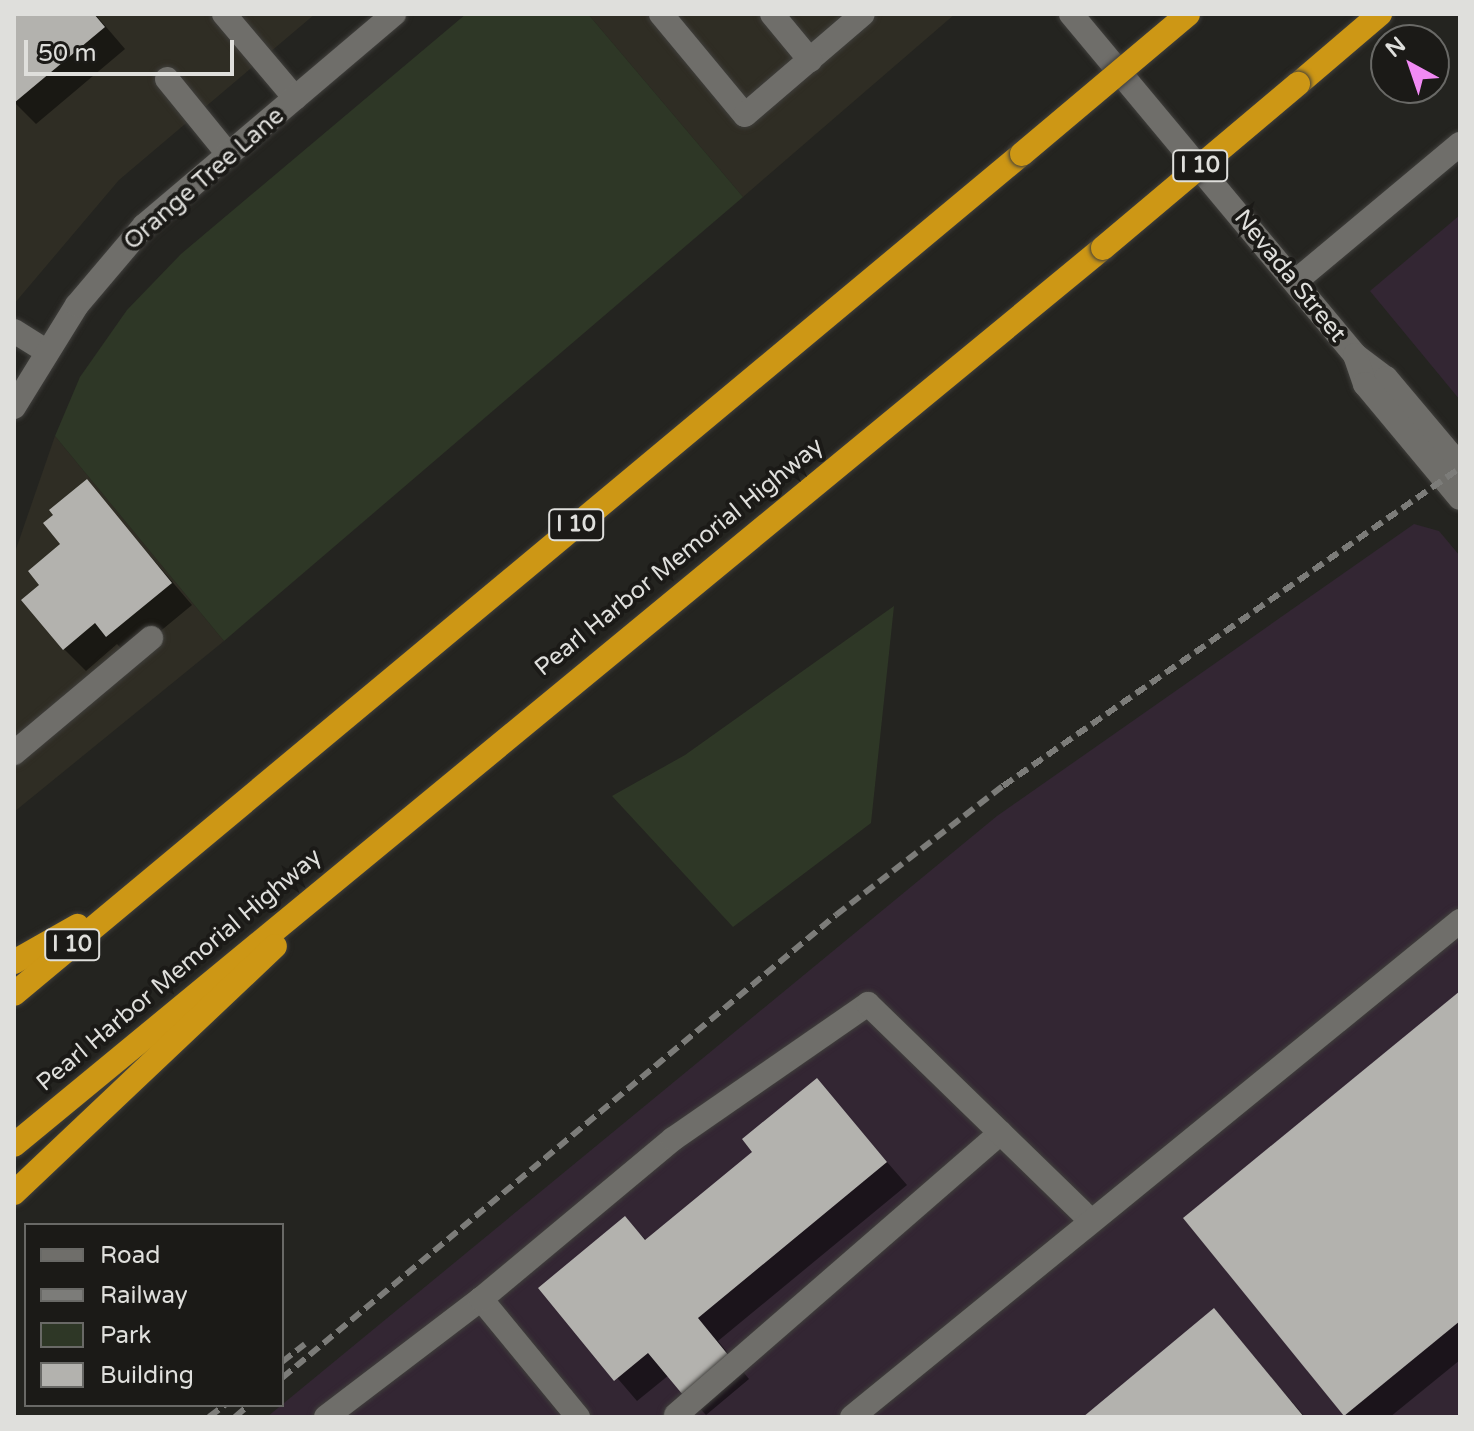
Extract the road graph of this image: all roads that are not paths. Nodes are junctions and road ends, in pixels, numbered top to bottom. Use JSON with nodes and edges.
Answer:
{"nodes":[{"id":1,"x":394,"y":14,"type":"edge"},
{"id":2,"x":661,"y":14,"type":"edge"},
{"id":3,"x":772,"y":14,"type":"edge"},
{"id":4,"x":863,"y":14,"type":"edge"},
{"id":5,"x":1071,"y":14,"type":"edge"},
{"id":6,"x":1188,"y":14,"type":"edge"},
{"id":7,"x":1380,"y":14,"type":"edge"},
{"id":8,"x":233,"y":17,"type":"edge"},
{"id":9,"x":810,"y":60,"type":"junction"},
{"id":10,"x":167,"y":79,"type":"dead end"},
{"id":11,"x":295,"y":98,"type":"junction"},
{"id":12,"x":1460,"y":144,"type":"edge"},
{"id":13,"x":228,"y":154,"type":"junction"},
{"id":14,"x":1296,"y":281,"type":"junction"},
{"id":15,"x":14,"y":331,"type":"edge"},
{"id":16,"x":46,"y":351,"type":"junction"},
{"id":17,"x":1355,"y":355,"type":"junction"},
{"id":18,"x":14,"y":407,"type":"edge"},
{"id":19,"x":1460,"y":466,"type":"edge"},
{"id":20,"x":1460,"y":498,"type":"edge"},
{"id":21,"x":151,"y":638,"type":"dead end"},
{"id":22,"x":14,"y":753,"type":"edge"},
{"id":23,"x":448,"y":782,"type":"junction"},
{"id":24,"x":131,"y":895,"type":"junction"},
{"id":25,"x":1460,"y":921,"type":"edge"},
{"id":26,"x":14,"y":962,"type":"edge"},
{"id":27,"x":14,"y":994,"type":"edge"},
{"id":28,"x":1000,"y":1133,"type":"junction"},
{"id":29,"x":14,"y":1145,"type":"edge"},
{"id":30,"x":14,"y":1193,"type":"edge"},
{"id":31,"x":1091,"y":1221,"type":"junction"},
{"id":32,"x":481,"y":1299,"type":"junction"},
{"id":33,"x":676,"y":1416,"type":"edge"},
{"id":34,"x":326,"y":1417,"type":"edge"},
{"id":35,"x":578,"y":1417,"type":"edge"},
{"id":36,"x":852,"y":1417,"type":"edge"}],
"edges":[{"from":1,"to":11,"type":"street","name":"Orange Tree Lane"},
{"from":2,"to":9,"type":"street"},
{"from":3,"to":9,"type":"street"},
{"from":4,"to":9,"type":"street"},
{"from":5,"to":14,"type":"street","name":"Nevada Street"},
{"from":6,"to":24,"type":"highway","number":"I 10","bridge":true},
{"from":7,"to":23,"type":"highway","name":"Pearl Harbor Memorial Highway","number":"I 10","bridge":true},
{"from":8,"to":11,"type":"street"},
{"from":10,"to":13,"type":"street"},
{"from":11,"to":13,"type":"street","name":"Orange Tree Lane"},
{"from":12,"to":14,"type":"street"},
{"from":13,"to":16,"type":"street","name":"Orange Tree Lane"},
{"from":14,"to":17,"type":"street","name":"Nevada Street"},
{"from":15,"to":16,"type":"street"},
{"from":16,"to":18,"type":"street","name":"Orange Tree Lane"},
{"from":17,"to":19,"type":"street","name":"Nevada Street"},
{"from":17,"to":20,"type":"street","name":"Nevada Street"},
{"from":21,"to":22,"type":"street"},
{"from":23,"to":29,"type":"highway","name":"Pearl Harbor Memorial Highway","number":"I 10"},
{"from":23,"to":30,"type":"highway"},
{"from":24,"to":26,"type":"highway"},
{"from":24,"to":27,"type":"highway","number":"I 10"},
{"from":25,"to":31,"type":"street"},
{"from":28,"to":31,"type":"street"},
{"from":28,"to":32,"type":"street"},
{"from":28,"to":33,"type":"street"},
{"from":31,"to":36,"type":"street"},
{"from":32,"to":34,"type":"street"},
{"from":32,"to":35,"type":"street"}]}
